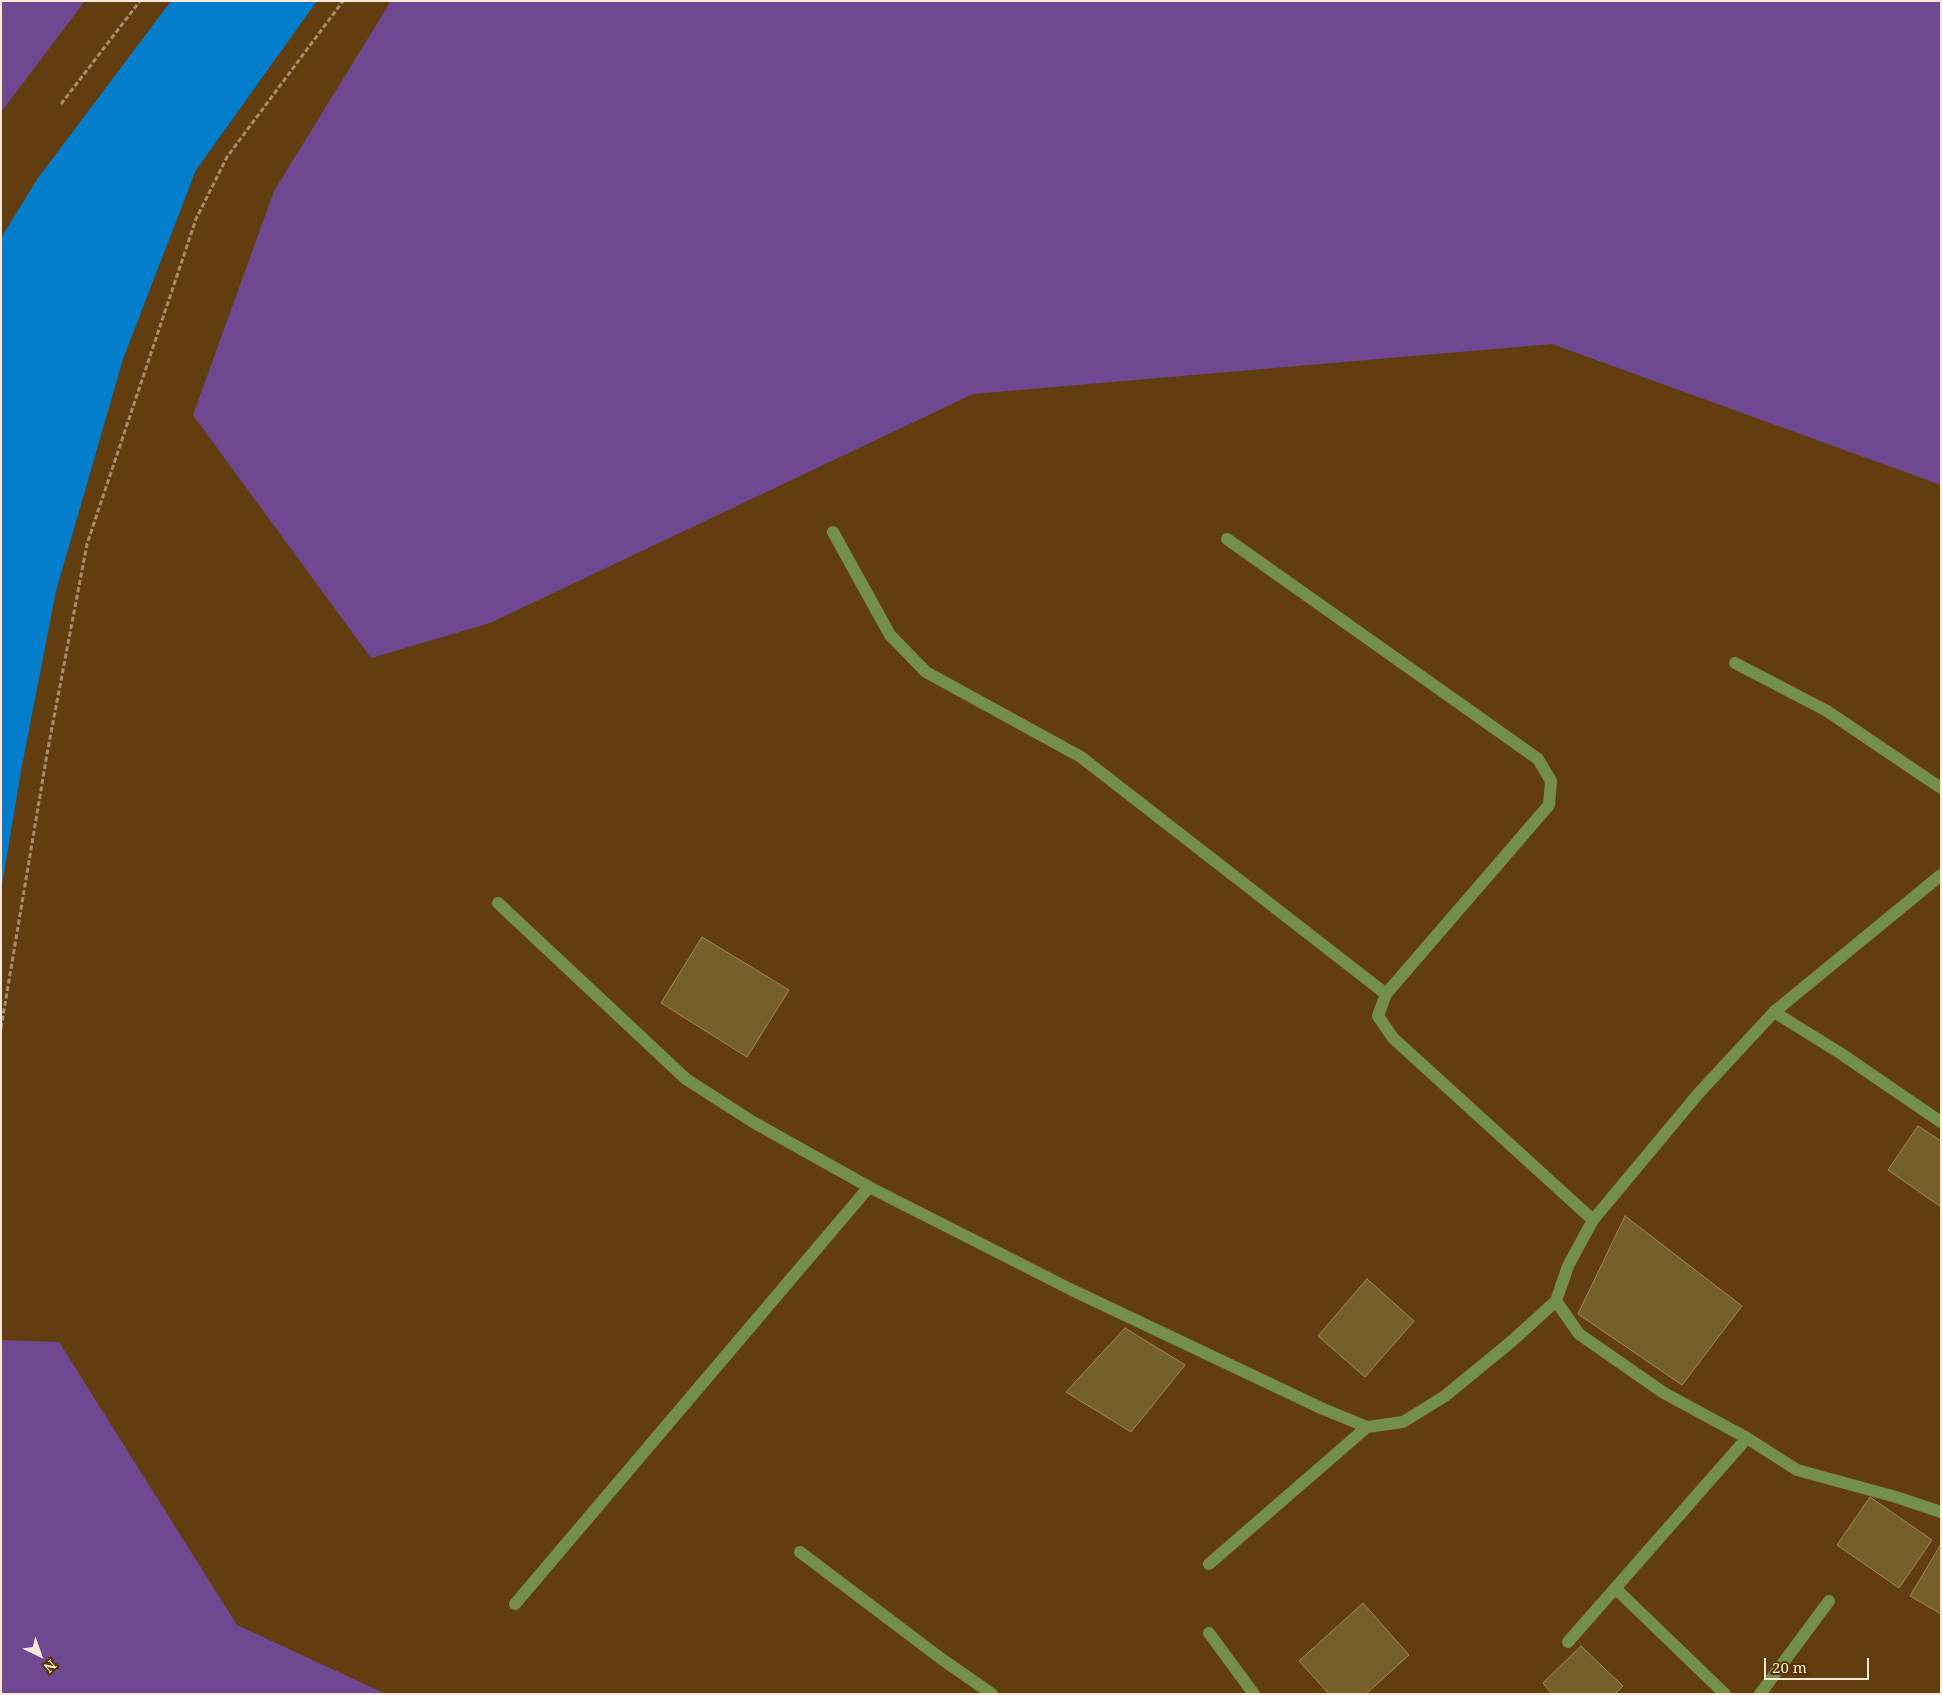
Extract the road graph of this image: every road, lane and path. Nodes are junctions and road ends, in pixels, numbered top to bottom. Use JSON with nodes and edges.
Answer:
{"nodes":[{"id":1,"x":140,"y":1,"type":"edge"},
{"id":2,"x":343,"y":1,"type":"edge"},
{"id":3,"x":61,"y":104,"type":"dead end"},
{"id":4,"x":834,"y":532,"type":"dead end"},
{"id":5,"x":1227,"y":539,"type":"dead end"},
{"id":6,"x":1735,"y":663,"type":"dead end"},
{"id":7,"x":1941,"y":788,"type":"edge"},
{"id":8,"x":1941,"y":875,"type":"edge"},
{"id":9,"x":498,"y":903,"type":"dead end"},
{"id":10,"x":1386,"y":994,"type":"junction"},
{"id":11,"x":1774,"y":1012,"type":"junction"},
{"id":12,"x":1,"y":1028,"type":"edge"},
{"id":13,"x":1941,"y":1122,"type":"edge"},
{"id":14,"x":869,"y":1187,"type":"junction"},
{"id":15,"x":1593,"y":1220,"type":"junction"},
{"id":16,"x":1556,"y":1302,"type":"junction"},
{"id":17,"x":1367,"y":1427,"type":"junction"},
{"id":18,"x":1747,"y":1438,"type":"junction"},
{"id":19,"x":1941,"y":1512,"type":"edge"},
{"id":20,"x":800,"y":1552,"type":"dead end"},
{"id":21,"x":1209,"y":1564,"type":"dead end"},
{"id":22,"x":1615,"y":1588,"type":"junction"},
{"id":23,"x":1829,"y":1601,"type":"dead end"},
{"id":24,"x":515,"y":1604,"type":"dead end"},
{"id":25,"x":1209,"y":1633,"type":"dead end"},
{"id":26,"x":1568,"y":1642,"type":"dead end"},
{"id":27,"x":992,"y":1694,"type":"edge"},
{"id":28,"x":1254,"y":1694,"type":"edge"},
{"id":29,"x":1725,"y":1694,"type":"edge"},
{"id":30,"x":1760,"y":1694,"type":"edge"}],
"edges":[{"from":1,"to":3,"type":"path"},
{"from":2,"to":12,"type":"path"},
{"from":4,"to":10,"type":"street"},
{"from":5,"to":10,"type":"street"},
{"from":6,"to":7,"type":"street"},
{"from":8,"to":11,"type":"street"},
{"from":9,"to":14,"type":"street"},
{"from":10,"to":15,"type":"street"},
{"from":11,"to":13,"type":"street"},
{"from":11,"to":15,"type":"street"},
{"from":14,"to":17,"type":"street"},
{"from":14,"to":24,"type":"street"},
{"from":15,"to":16,"type":"street"},
{"from":16,"to":17,"type":"street"},
{"from":16,"to":18,"type":"street"},
{"from":17,"to":21,"type":"street"},
{"from":18,"to":19,"type":"street"},
{"from":18,"to":22,"type":"street"},
{"from":20,"to":27,"type":"street"},
{"from":22,"to":26,"type":"street"},
{"from":22,"to":29,"type":"street"},
{"from":23,"to":30,"type":"street"},
{"from":25,"to":28,"type":"street"}]}
